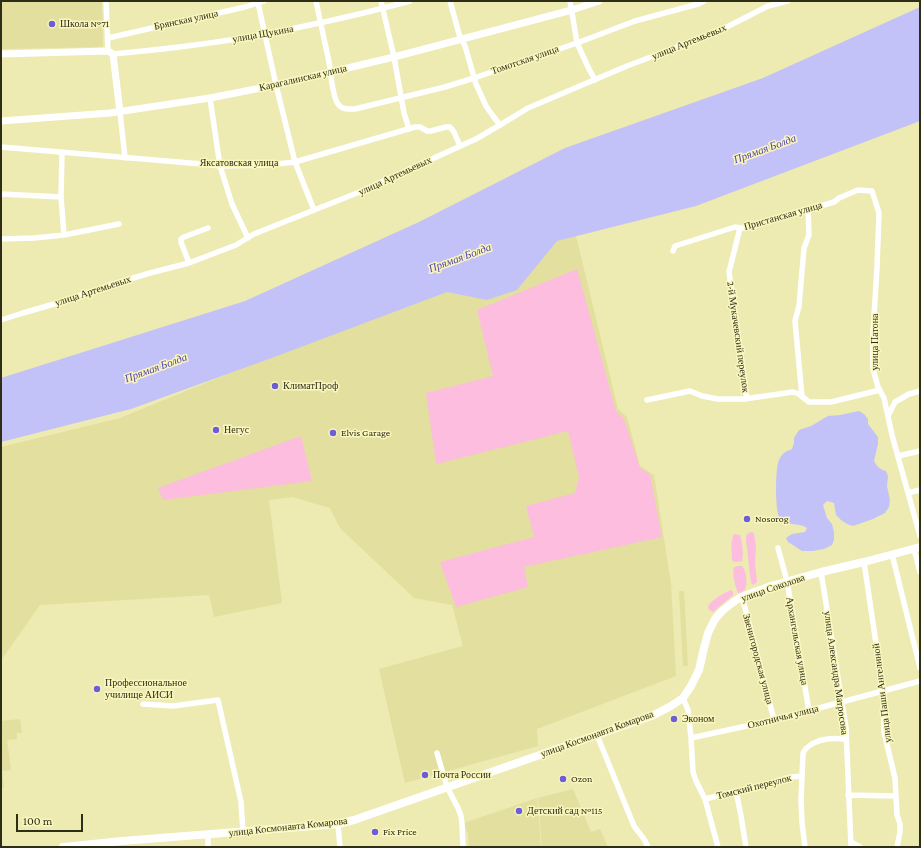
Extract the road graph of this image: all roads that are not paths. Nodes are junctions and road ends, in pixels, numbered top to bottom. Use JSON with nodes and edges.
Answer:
{"nodes":[{"id":1,"x":106,"y":1,"type":"edge"},
{"id":2,"x":316,"y":1,"type":"edge"},
{"id":3,"x":381,"y":1,"type":"edge"},
{"id":4,"x":410,"y":1,"type":"edge"},
{"id":5,"x":450,"y":1,"type":"edge"},
{"id":6,"x":570,"y":1,"type":"edge"},
{"id":7,"x":599,"y":1,"type":"edge"},
{"id":8,"x":704,"y":1,"type":"edge"},
{"id":9,"x":788,"y":1,"type":"edge"},
{"id":10,"x":261,"y":2,"type":"edge"},
{"id":11,"x":776,"y":2,"type":"edge"},
{"id":12,"x":383,"y":8,"type":"junction"},
{"id":13,"x":572,"y":10,"type":"junction"},
{"id":14,"x":321,"y":23,"type":"junction"},
{"id":15,"x":264,"y":34,"type":"junction"},
{"id":16,"x":108,"y":38,"type":"junction"},
{"id":17,"x":461,"y":39,"type":"junction"},
{"id":18,"x":578,"y":42,"type":"junction"},
{"id":19,"x":111,"y":52,"type":"junction"},
{"id":20,"x":1,"y":54,"type":"edge"},
{"id":21,"x":394,"y":57,"type":"junction"},
{"id":22,"x":330,"y":72,"type":"junction"},
{"id":23,"x":474,"y":78,"type":"junction"},
{"id":24,"x":595,"y":80,"type":"junction"},
{"id":25,"x":276,"y":85,"type":"junction"},
{"id":26,"x":210,"y":98,"type":"junction"},
{"id":27,"x":401,"y":98,"type":"junction"},
{"id":28,"x":120,"y":112,"type":"junction"},
{"id":29,"x":1,"y":121,"type":"edge"},
{"id":30,"x":500,"y":125,"type":"junction"},
{"id":31,"x":409,"y":129,"type":"junction"},
{"id":32,"x":460,"y":146,"type":"junction"},
{"id":33,"x":1,"y":147,"type":"edge"},
{"id":34,"x":62,"y":152,"type":"junction"},
{"id":35,"x":125,"y":158,"type":"junction"},
{"id":36,"x":295,"y":162,"type":"junction"},
{"id":37,"x":220,"y":166,"type":"junction"},
{"id":38,"x":872,"y":191,"type":"joint"},
{"id":39,"x":1,"y":194,"type":"edge"},
{"id":40,"x":62,"y":196,"type":"junction"},
{"id":41,"x":808,"y":209,"type":"junction"},
{"id":42,"x":314,"y":210,"type":"junction"},
{"id":43,"x":119,"y":224,"type":"dead end"},
{"id":44,"x":208,"y":228,"type":"dead end"},
{"id":45,"x":740,"y":228,"type":"junction"},
{"id":46,"x":64,"y":235,"type":"junction"},
{"id":47,"x":248,"y":238,"type":"junction"},
{"id":48,"x":1,"y":239,"type":"edge"},
{"id":49,"x":673,"y":251,"type":"dead end"},
{"id":50,"x":189,"y":263,"type":"junction"},
{"id":51,"x":1,"y":320,"type":"edge"},
{"id":52,"x":880,"y":390,"type":"junction"},
{"id":53,"x":920,"y":391,"type":"edge"},
{"id":54,"x":802,"y":397,"type":"junction"},
{"id":55,"x":747,"y":398,"type":"junction"},
{"id":56,"x":647,"y":400,"type":"dead end"},
{"id":57,"x":888,"y":416,"type":"junction"},
{"id":58,"x":920,"y":451,"type":"edge"},
{"id":59,"x":898,"y":456,"type":"junction"},
{"id":60,"x":920,"y":490,"type":"edge"},
{"id":61,"x":908,"y":493,"type":"junction"},
{"id":62,"x":920,"y":536,"type":"edge"},
{"id":63,"x":778,"y":548,"type":"dead end"},
{"id":64,"x":917,"y":548,"type":"edge"},
{"id":65,"x":892,"y":554,"type":"junction"},
{"id":66,"x":864,"y":562,"type":"junction"},
{"id":67,"x":821,"y":572,"type":"junction"},
{"id":68,"x":920,"y":572,"type":"edge"},
{"id":69,"x":787,"y":582,"type":"junction"},
{"id":70,"x":741,"y":597,"type":"junction"},
{"id":71,"x":920,"y":668,"type":"edge"},
{"id":72,"x":920,"y":681,"type":"edge"},
{"id":73,"x":883,"y":691,"type":"junction"},
{"id":74,"x":683,"y":698,"type":"junction"},
{"id":75,"x":842,"y":702,"type":"junction"},
{"id":76,"x":143,"y":704,"type":"dead end"},
{"id":77,"x":809,"y":711,"type":"junction"},
{"id":78,"x":774,"y":720,"type":"junction"},
{"id":79,"x":597,"y":735,"type":"junction"},
{"id":80,"x":691,"y":738,"type":"junction"},
{"id":81,"x":846,"y":739,"type":"junction"},
{"id":82,"x":437,"y":753,"type":"dead end"},
{"id":83,"x":802,"y":776,"type":"junction"},
{"id":84,"x":447,"y":787,"type":"junction"},
{"id":85,"x":736,"y":791,"type":"junction"},
{"id":86,"x":848,"y":795,"type":"junction"},
{"id":87,"x":896,"y":796,"type":"junction"},
{"id":88,"x":705,"y":799,"type":"junction"},
{"id":89,"x":338,"y":824,"type":"junction"},
{"id":90,"x":243,"y":832,"type":"junction"},
{"id":91,"x":208,"y":835,"type":"junction"},
{"id":92,"x":851,"y":845,"type":"edge"},
{"id":93,"x":64,"y":847,"type":"edge"},
{"id":94,"x":208,"y":847,"type":"edge"},
{"id":95,"x":340,"y":847,"type":"edge"},
{"id":96,"x":463,"y":847,"type":"edge"},
{"id":97,"x":648,"y":847,"type":"edge"},
{"id":98,"x":718,"y":847,"type":"edge"},
{"id":99,"x":746,"y":847,"type":"edge"},
{"id":100,"x":805,"y":847,"type":"edge"},
{"id":101,"x":860,"y":847,"type":"edge"},
{"id":102,"x":897,"y":847,"type":"edge"}],
"edges":[{"from":1,"to":16,"type":"street"},
{"from":2,"to":14,"type":"street"},
{"from":3,"to":12,"type":"street"},
{"from":4,"to":12,"type":"street","name":"улица Щукина"},
{"from":5,"to":17,"type":"street"},
{"from":6,"to":13,"type":"street"},
{"from":7,"to":13,"type":"street","name":"Карагалинская улица"},
{"from":8,"to":18,"type":"street","name":"Томотская улица"},
{"from":9,"to":11,"type":"street","name":"улица Артемьевых"},
{"from":10,"to":15,"type":"street"},
{"from":10,"to":16,"type":"street","name":"Брянская улица"},
{"from":11,"to":24,"type":"street","name":"улица Артемьевых"},
{"from":12,"to":14,"type":"street","name":"улица Щукина"},
{"from":12,"to":21,"type":"street"},
{"from":13,"to":17,"type":"street","name":"Карагалинская улица"},
{"from":13,"to":18,"type":"street"},
{"from":14,"to":15,"type":"street","name":"улица Щукина"},
{"from":14,"to":22,"type":"street"},
{"from":15,"to":19,"type":"street","name":"улица Щукина"},
{"from":15,"to":25,"type":"street"},
{"from":16,"to":19,"type":"street"},
{"from":17,"to":21,"type":"street","name":"Карагалинская улица"},
{"from":17,"to":23,"type":"street"},
{"from":18,"to":23,"type":"street","name":"Томотская улица"},
{"from":18,"to":24,"type":"street"},
{"from":19,"to":20,"type":"street","name":"улица Щукина"},
{"from":19,"to":28,"type":"street"},
{"from":21,"to":22,"type":"street","name":"Карагалинская улица"},
{"from":21,"to":27,"type":"street"},
{"from":22,"to":25,"type":"street","name":"Карагалинская улица"},
{"from":22,"to":27,"type":"street","name":"Томотская улица"},
{"from":23,"to":27,"type":"street","name":"Томотская улица"},
{"from":23,"to":30,"type":"street"},
{"from":24,"to":30,"type":"street","name":"улица Артемьевых"},
{"from":25,"to":26,"type":"street","name":"Карагалинская улица"},
{"from":25,"to":36,"type":"street"},
{"from":26,"to":28,"type":"street","name":"Карагалинская улица"},
{"from":26,"to":37,"type":"street"},
{"from":27,"to":31,"type":"street"},
{"from":28,"to":29,"type":"street","name":"Карагалинская улица"},
{"from":28,"to":35,"type":"street"},
{"from":30,"to":32,"type":"street","name":"улица Артемьевых"},
{"from":31,"to":32,"type":"street","name":"Яксатовская улица"},
{"from":31,"to":36,"type":"street","name":"Яксатовская улица"},
{"from":32,"to":42,"type":"street","name":"улица Артемьевых"},
{"from":33,"to":34,"type":"street","name":"Яксатовская улица"},
{"from":34,"to":35,"type":"street","name":"Яксатовская улица"},
{"from":34,"to":40,"type":"street"},
{"from":35,"to":37,"type":"street","name":"Яксатовская улица"},
{"from":36,"to":37,"type":"street","name":"Яксатовская улица"},
{"from":36,"to":42,"type":"street"},
{"from":37,"to":47,"type":"street"},
{"from":38,"to":41,"type":"street","name":"Пристанская улица"},
{"from":38,"to":52,"type":"street","name":"улица Патона"},
{"from":39,"to":40,"type":"street"},
{"from":40,"to":46,"type":"street"},
{"from":41,"to":45,"type":"street","name":"Пристанская улица"},
{"from":41,"to":54,"type":"street"},
{"from":42,"to":47,"type":"street","name":"улица Артемьевых"},
{"from":43,"to":46,"type":"street"},
{"from":44,"to":50,"type":"street"},
{"from":45,"to":49,"type":"street","name":"Пристанская улица"},
{"from":45,"to":55,"type":"street","name":"2-й Мукачевский переулок"},
{"from":46,"to":48,"type":"street"},
{"from":47,"to":50,"type":"street","name":"улица Артемьевых"},
{"from":50,"to":51,"type":"street","name":"улица Артемьевых"},
{"from":52,"to":54,"type":"street"},
{"from":52,"to":57,"type":"street","name":"улица Патона"},
{"from":53,"to":57,"type":"street"},
{"from":54,"to":55,"type":"street"},
{"from":55,"to":56,"type":"street"},
{"from":57,"to":59,"type":"street","name":"улица Патона"},
{"from":58,"to":59,"type":"street"},
{"from":59,"to":61,"type":"street","name":"улица Патона"},
{"from":60,"to":61,"type":"street"},
{"from":61,"to":62,"type":"street","name":"улица Патона"},
{"from":63,"to":69,"type":"street","name":"Архангельская улица"},
{"from":64,"to":65,"type":"main road","name":"улица Соколова"},
{"from":64,"to":68,"type":"street"},
{"from":65,"to":66,"type":"main road","name":"улица Соколова"},
{"from":65,"to":71,"type":"street"},
{"from":66,"to":67,"type":"main road","name":"улица Соколова"},
{"from":66,"to":73,"type":"street","name":"улица Паши Ангелиной"},
{"from":67,"to":69,"type":"main road","name":"улица Соколова"},
{"from":67,"to":75,"type":"street","name":"улица Александра Матросова"},
{"from":69,"to":70,"type":"main road","name":"улица Соколова"},
{"from":69,"to":77,"type":"street","name":"Архангельская улица"},
{"from":70,"to":74,"type":"main road","name":"улица Соколова"},
{"from":70,"to":78,"type":"street","name":"Звенигородская улица"},
{"from":72,"to":73,"type":"street","name":"Охотничья улица"},
{"from":73,"to":75,"type":"street","name":"Охотничья улица"},
{"from":73,"to":87,"type":"street","name":"улица Паши Ангелиной"},
{"from":74,"to":79,"type":"main road","name":"улица Космонавта Комарова"},
{"from":74,"to":80,"type":"street"},
{"from":75,"to":77,"type":"street","name":"Охотничья улица"},
{"from":75,"to":81,"type":"street","name":"улица Александра Матросова"},
{"from":76,"to":90,"type":"street"},
{"from":77,"to":78,"type":"street","name":"Охотничья улица"},
{"from":78,"to":80,"type":"street","name":"Охотничья улица"},
{"from":79,"to":84,"type":"main road","name":"улица Космонавта Комарова"},
{"from":79,"to":97,"type":"street"},
{"from":80,"to":88,"type":"street"},
{"from":81,"to":83,"type":"street"},
{"from":81,"to":86,"type":"street","name":"улица Александра Матросова"},
{"from":82,"to":84,"type":"street"},
{"from":83,"to":85,"type":"street","name":"Томский переулок"},
{"from":83,"to":100,"type":"street"},
{"from":84,"to":89,"type":"main road","name":"улица Космонавта Комарова"},
{"from":84,"to":96,"type":"street"},
{"from":85,"to":88,"type":"street","name":"Томский переулок"},
{"from":85,"to":99,"type":"street"},
{"from":86,"to":87,"type":"street"},
{"from":86,"to":92,"type":"street","name":"улица Александра Матросова"},
{"from":87,"to":102,"type":"street","name":"улица Паши Ангелиной"},
{"from":88,"to":98,"type":"street"},
{"from":89,"to":90,"type":"main road","name":"улица Космонавта Комарова"},
{"from":89,"to":95,"type":"street"},
{"from":90,"to":91,"type":"main road","name":"улица Космонавта Комарова"},
{"from":91,"to":93,"type":"main road","name":"улица Космонавта Комарова"},
{"from":91,"to":94,"type":"street"},
{"from":92,"to":101,"type":"street"}]}
